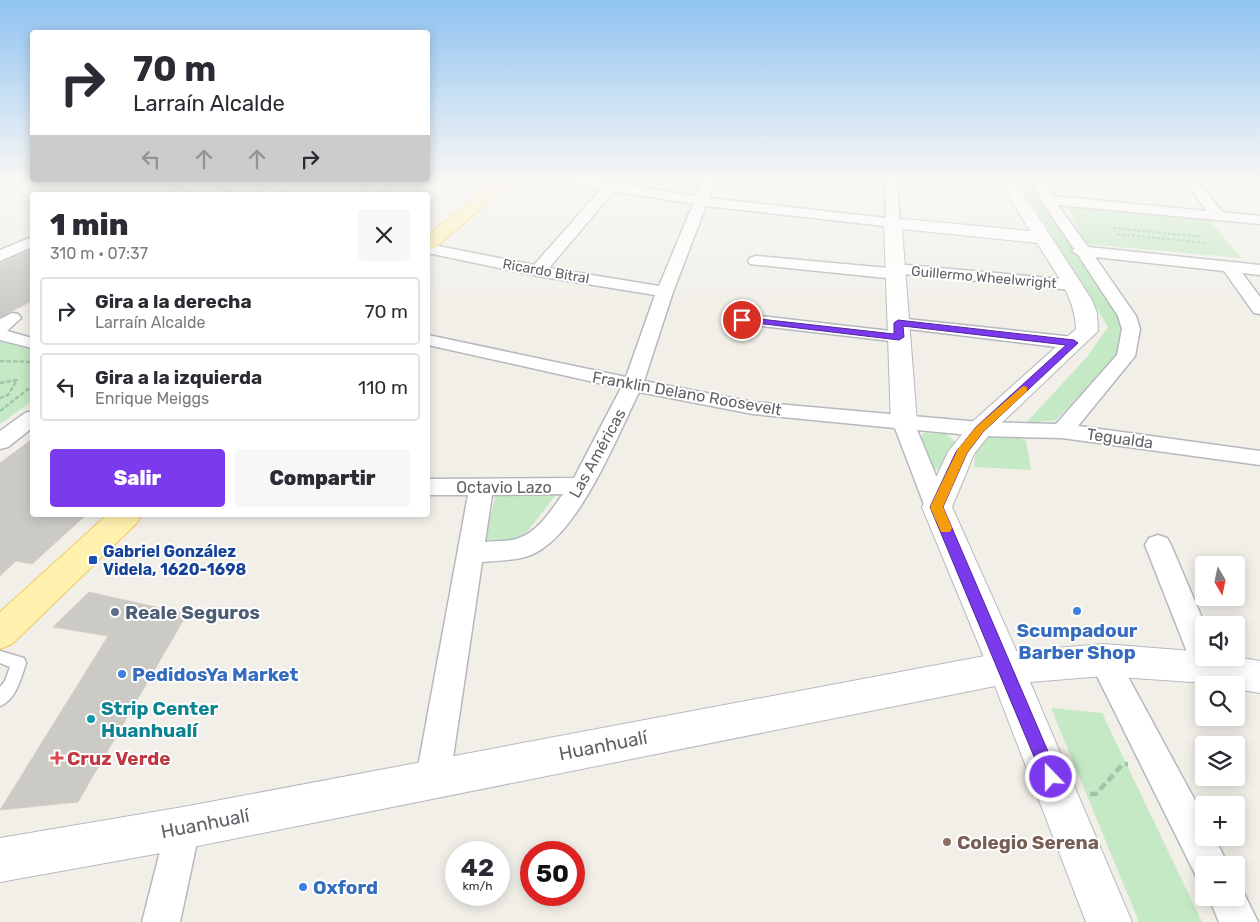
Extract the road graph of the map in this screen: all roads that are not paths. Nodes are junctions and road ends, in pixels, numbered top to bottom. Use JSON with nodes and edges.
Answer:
{"nodes":[{"id":1,"x":452,"y":224,"type":"edge"},
{"id":2,"x":577,"y":224,"type":"edge"},
{"id":3,"x":691,"y":224,"type":"edge"},
{"id":4,"x":893,"y":224,"type":"edge"},
{"id":5,"x":903,"y":224,"type":"edge"},
{"id":6,"x":1033,"y":224,"type":"edge"},
{"id":7,"x":1063,"y":224,"type":"edge"},
{"id":8,"x":1042,"y":238,"type":"junction"},
{"id":9,"x":430,"y":242,"type":"edge"},
{"id":10,"x":30,"y":243,"type":"edge"},
{"id":11,"x":430,"y":248,"type":"edge"},
{"id":12,"x":1080,"y":251,"type":"junction"},
{"id":13,"x":0,"y":256,"type":"edge"},
{"id":14,"x":756,"y":261,"type":"dead end"},
{"id":15,"x":1221,"y":266,"type":"junction"},
{"id":16,"x":538,"y":270,"type":"junction"},
{"id":17,"x":1260,"y":270,"type":"edge"},
{"id":18,"x":896,"y":272,"type":"junction"},
{"id":19,"x":1072,"y":285,"type":"junction"},
{"id":20,"x":665,"y":292,"type":"junction"},
{"id":21,"x":1260,"y":310,"type":"edge"},
{"id":22,"x":742,"y":320,"type":"dead end"},
{"id":23,"x":899,"y":330,"type":"junction"},
{"id":24,"x":0,"y":335,"type":"edge"},
{"id":25,"x":430,"y":340,"type":"edge"},
{"id":26,"x":30,"y":342,"type":"edge"},
{"id":27,"x":1074,"y":343,"type":"junction"},
{"id":28,"x":633,"y":385,"type":"junction"},
{"id":29,"x":30,"y":420,"type":"edge"},
{"id":30,"x":904,"y":423,"type":"junction"},
{"id":31,"x":980,"y":429,"type":"junction"},
{"id":32,"x":1062,"y":431,"type":"junction"},
{"id":33,"x":0,"y":442,"type":"edge"},
{"id":34,"x":1260,"y":458,"type":"edge"},
{"id":35,"x":581,"y":486,"type":"junction"},
{"id":36,"x":430,"y":487,"type":"edge"},
{"id":37,"x":481,"y":487,"type":"junction"},
{"id":38,"x":936,"y":507,"type":"junction"},
{"id":39,"x":124,"y":517,"type":"edge"},
{"id":40,"x":1158,"y":546,"type":"dead end"},
{"id":41,"x":471,"y":553,"type":"junction"},
{"id":42,"x":0,"y":634,"type":"edge"},
{"id":43,"x":1195,"y":637,"type":"edge"},
{"id":44,"x":0,"y":656,"type":"edge"},
{"id":45,"x":1104,"y":660,"type":"junction"},
{"id":46,"x":1195,"y":661,"type":"edge"},
{"id":47,"x":1222,"y":666,"type":"edge"},
{"id":48,"x":1006,"y":668,"type":"junction"},
{"id":49,"x":1260,"y":677,"type":"edge"},
{"id":50,"x":0,"y":699,"type":"edge"},
{"id":51,"x":433,"y":778,"type":"junction"},
{"id":52,"x":183,"y":828,"type":"junction"},
{"id":53,"x":1205,"y":856,"type":"edge"},
{"id":54,"x":0,"y":860,"type":"edge"},
{"id":55,"x":1230,"y":906,"type":"edge"},
{"id":56,"x":161,"y":922,"type":"edge"},
{"id":57,"x":1109,"y":922,"type":"edge"},
{"id":58,"x":1239,"y":922,"type":"edge"}],
"edges":[{"from":1,"to":9,"type":"main road"},
{"from":2,"to":16,"type":"street"},
{"from":3,"to":20,"type":"street","name":"Las Américas"},
{"from":4,"to":18,"type":"street"},
{"from":5,"to":8,"type":"street"},
{"from":6,"to":8,"type":"street"},
{"from":7,"to":12,"type":"street"},
{"from":8,"to":19,"type":"street"},
{"from":10,"to":13,"type":"street"},
{"from":11,"to":16,"type":"street","name":"Ricardo Bitral"},
{"from":12,"to":15,"type":"street"},
{"from":12,"to":32,"type":"street"},
{"from":14,"to":18,"type":"street","name":"Guillermo Wheelwright"},
{"from":15,"to":17,"type":"street"},
{"from":15,"to":21,"type":"street"},
{"from":16,"to":20,"type":"street","name":"Ricardo Bitral"},
{"from":18,"to":19,"type":"street","name":"Guillermo Wheelwright"},
{"from":18,"to":23,"type":"street"},
{"from":19,"to":27,"type":"street"},
{"from":20,"to":28,"type":"street","name":"Las Américas"},
{"from":22,"to":23,"type":"street"},
{"from":23,"to":27,"type":"street"},
{"from":23,"to":30,"type":"street"},
{"from":24,"to":26,"type":"street"},
{"from":25,"to":28,"type":"street","name":"Franklin Delano Roosevelt"},
{"from":27,"to":31,"type":"street"},
{"from":28,"to":30,"type":"street","name":"Franklin Delano Roosevelt"},
{"from":28,"to":35,"type":"street","name":"Las Américas"},
{"from":29,"to":33,"type":"street"},
{"from":30,"to":31,"type":"street","name":"Franklin Delano Roosevelt"},
{"from":30,"to":38,"type":"street"},
{"from":31,"to":32,"type":"street","name":"Tegualda"},
{"from":31,"to":38,"type":"street"},
{"from":32,"to":34,"type":"street","name":"Tegualda"},
{"from":35,"to":37,"type":"street","name":"Octavio Lazo"},
{"from":35,"to":41,"type":"street","name":"Las Américas"},
{"from":36,"to":37,"type":"street","name":"Octavio Lazo"},
{"from":37,"to":41,"type":"street"},
{"from":38,"to":48,"type":"street"},
{"from":39,"to":42,"type":"main road"},
{"from":40,"to":43,"type":"street"},
{"from":41,"to":51,"type":"street"},
{"from":44,"to":50,"type":"lane"},
{"from":45,"to":46,"type":"street","name":"Huanhualí"},
{"from":45,"to":48,"type":"street","name":"Huanhualí"},
{"from":45,"to":53,"type":"street"},
{"from":47,"to":49,"type":"street","name":"Huanhualí"},
{"from":48,"to":51,"type":"street","name":"Huanhualí"},
{"from":48,"to":57,"type":"street"},
{"from":51,"to":52,"type":"street","name":"Huanhualí"},
{"from":52,"to":54,"type":"street","name":"Huanhualí"},
{"from":52,"to":56,"type":"street"},
{"from":55,"to":58,"type":"street"}]}
